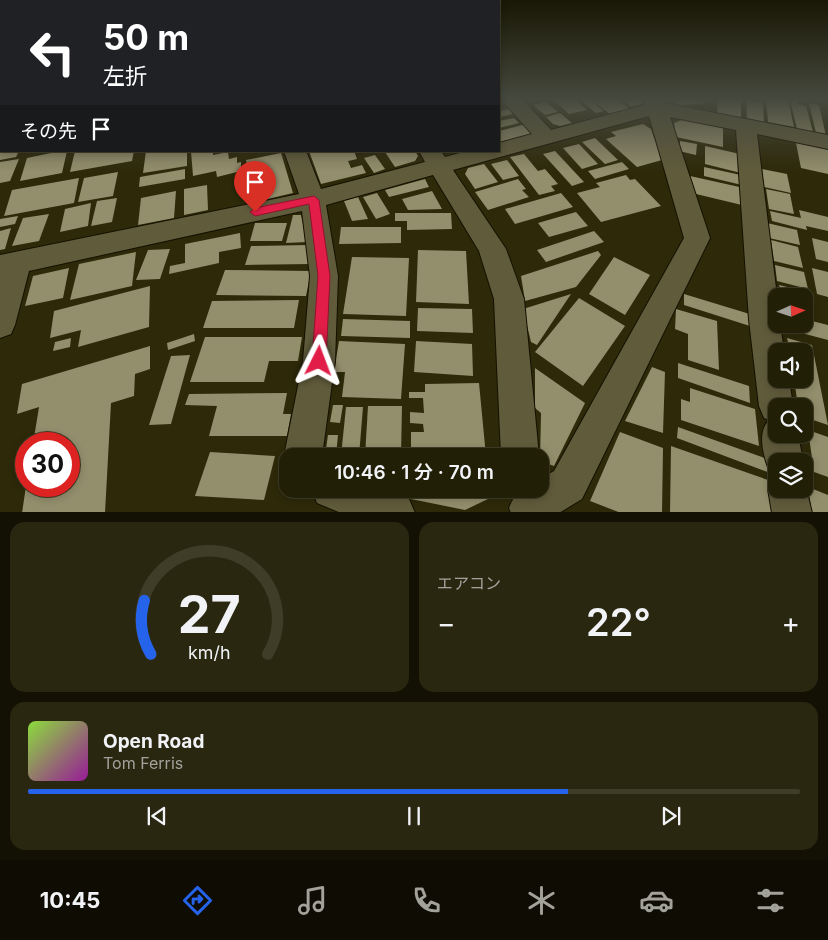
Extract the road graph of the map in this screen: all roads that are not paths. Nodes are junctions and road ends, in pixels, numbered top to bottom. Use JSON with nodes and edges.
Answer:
{"nodes":[{"id":1,"x":534,"y":124,"type":"edge"},
{"id":2,"x":589,"y":124,"type":"edge"},
{"id":3,"x":661,"y":124,"type":"edge"},
{"id":4,"x":737,"y":124,"type":"edge"},
{"id":5,"x":746,"y":126,"type":"junction"},
{"id":6,"x":546,"y":137,"type":"junction"},
{"id":7,"x":828,"y":142,"type":"edge"},
{"id":8,"x":500,"y":150,"type":"edge"},
{"id":9,"x":295,"y":152,"type":"edge"},
{"id":10,"x":487,"y":152,"type":"edge"},
{"id":11,"x":435,"y":159,"type":"edge"},
{"id":12,"x":314,"y":200,"type":"junction"},
{"id":13,"x":9,"y":264,"type":"edge"},
{"id":14,"x":0,"y":325,"type":"edge"},
{"id":15,"x":775,"y":398,"type":"edge"},
{"id":16,"x":305,"y":448,"type":"edge"},
{"id":17,"x":519,"y":448,"type":"edge"},
{"id":18,"x":356,"y":498,"type":"edge"},
{"id":19,"x":790,"y":498,"type":"edge"},
{"id":20,"x":528,"y":503,"type":"edge"},
{"id":21,"x":395,"y":512,"type":"edge"},
{"id":22,"x":792,"y":512,"type":"edge"}],
"edges":[{"from":1,"to":6,"type":"street"},
{"from":2,"to":6,"type":"street"},
{"from":3,"to":20,"type":"street"},
{"from":4,"to":5,"type":"street"},
{"from":5,"to":7,"type":"street"},
{"from":5,"to":15,"type":"street"},
{"from":6,"to":8,"type":"street"},
{"from":9,"to":12,"type":"street"},
{"from":10,"to":11,"type":"street"},
{"from":11,"to":12,"type":"street"},
{"from":11,"to":17,"type":"street"},
{"from":12,"to":13,"type":"street"},
{"from":12,"to":16,"type":"street"},
{"from":13,"to":14,"type":"street"},
{"from":18,"to":21,"type":"street"},
{"from":19,"to":22,"type":"street"}]}
